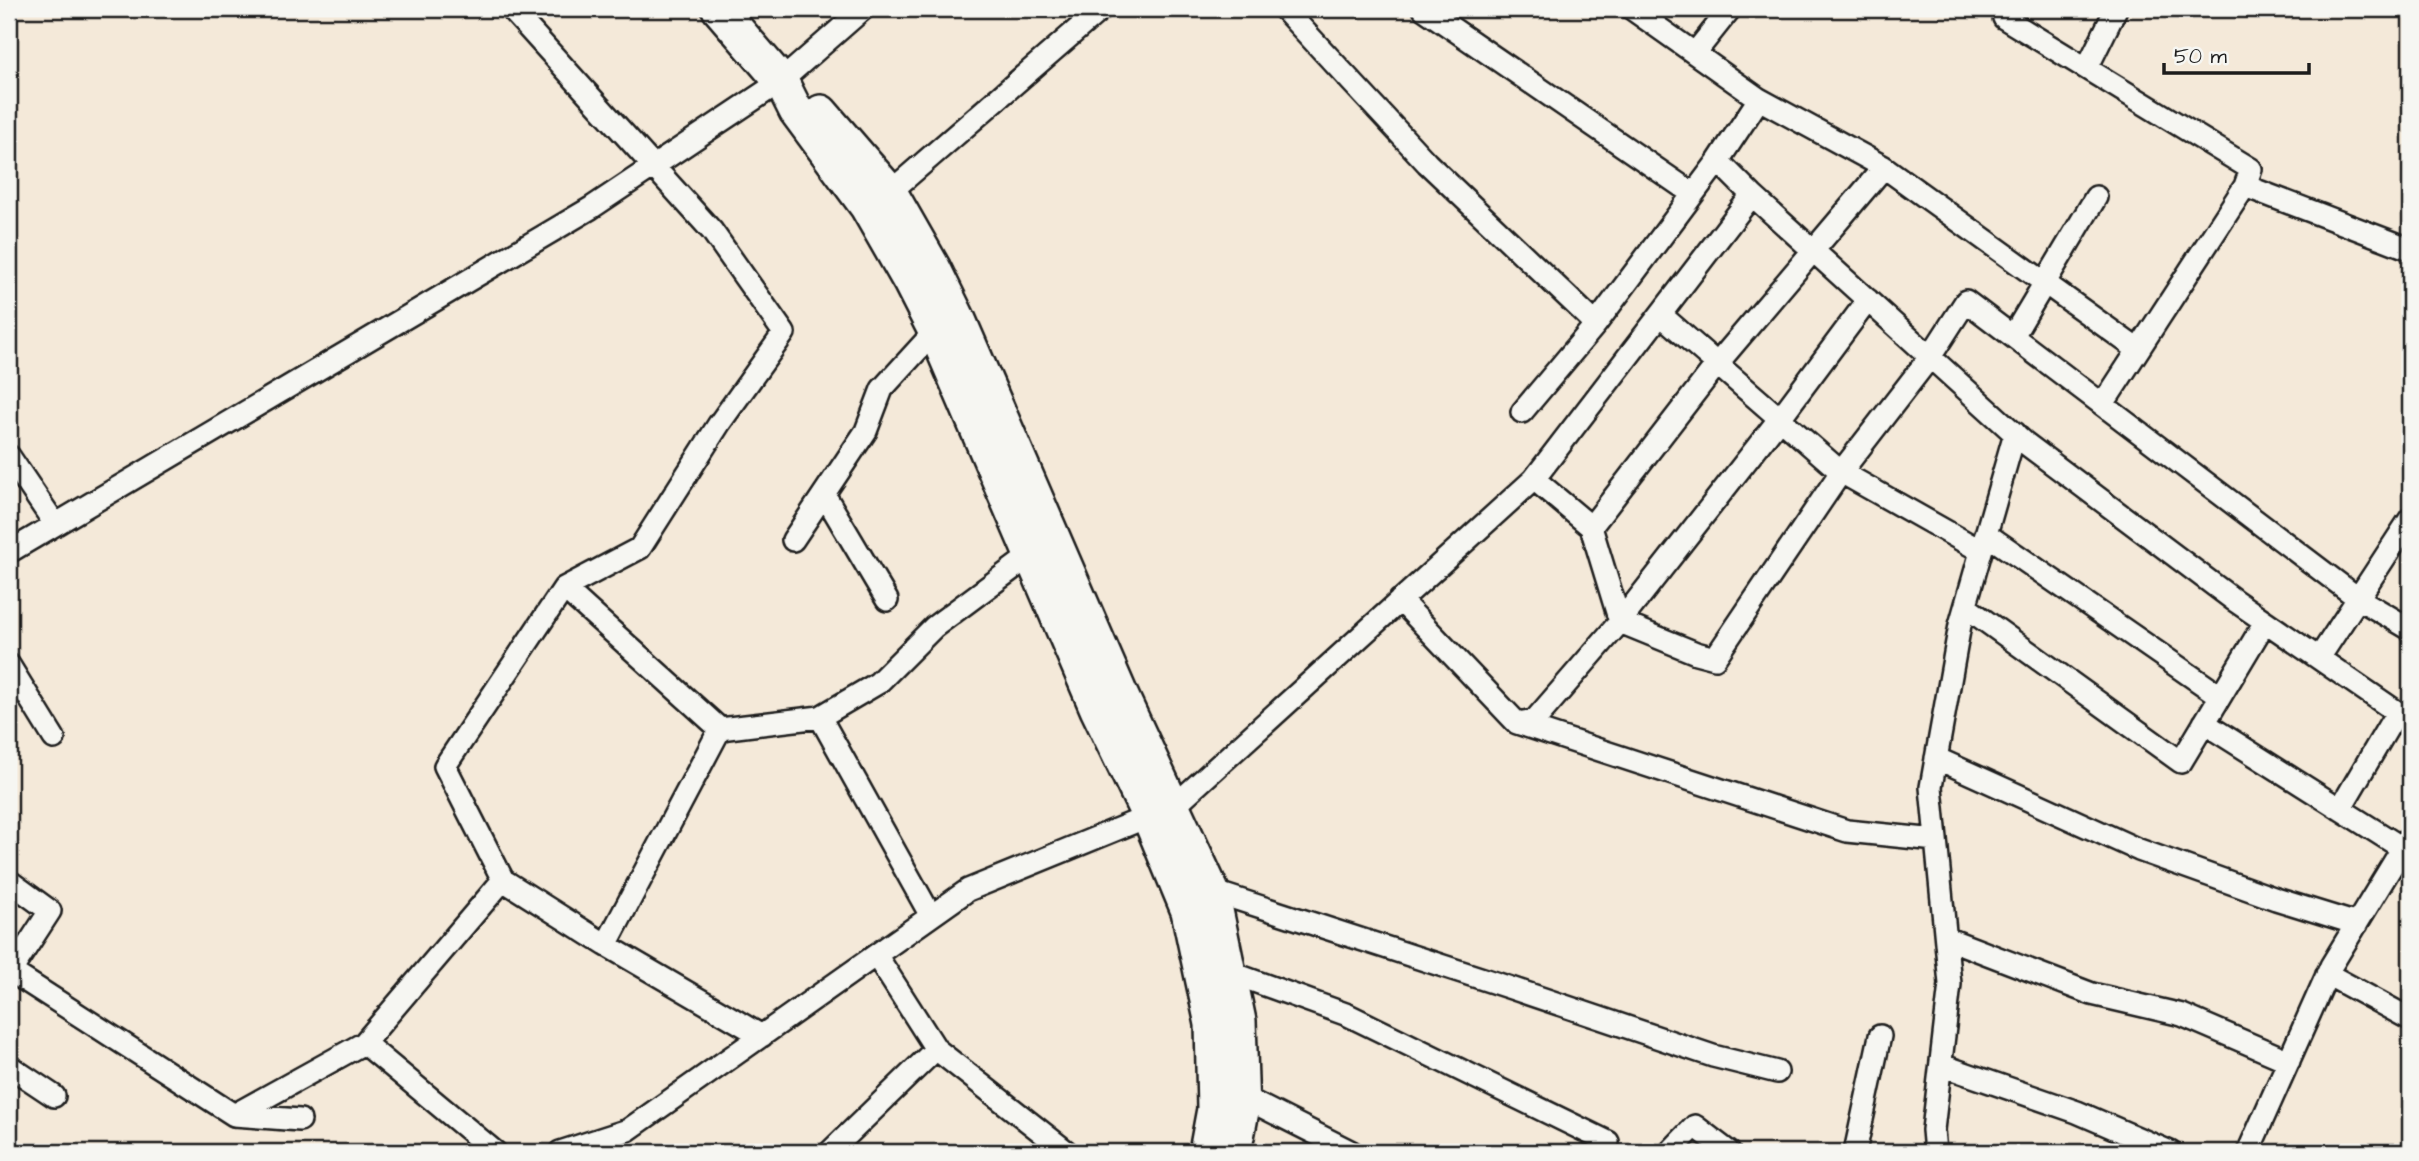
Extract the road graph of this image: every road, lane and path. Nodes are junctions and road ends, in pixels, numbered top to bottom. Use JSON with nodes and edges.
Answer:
{"nodes":[{"id":1,"x":511,"y":9,"type":"edge"},
{"id":2,"x":719,"y":9,"type":"edge"},
{"id":3,"x":863,"y":9,"type":"edge"},
{"id":4,"x":1101,"y":9,"type":"edge"},
{"id":5,"x":1284,"y":9,"type":"edge"},
{"id":6,"x":1424,"y":9,"type":"edge"},
{"id":7,"x":1632,"y":9,"type":"edge"},
{"id":8,"x":1730,"y":9,"type":"edge"},
{"id":9,"x":2116,"y":9,"type":"edge"},
{"id":10,"x":2004,"y":18,"type":"dead end"},
{"id":11,"x":1695,"y":53,"type":"junction"},
{"id":12,"x":2087,"y":68,"type":"junction"},
{"id":13,"x":781,"y":81,"type":"junction"},
{"id":14,"x":1759,"y":99,"type":"junction"},
{"id":15,"x":1718,"y":162,"type":"junction"},
{"id":16,"x":654,"y":166,"type":"junction"},
{"id":17,"x":1884,"y":167,"type":"junction"},
{"id":18,"x":2245,"y":186,"type":"junction"},
{"id":19,"x":890,"y":192,"type":"junction"},
{"id":20,"x":1693,"y":194,"type":"junction"},
{"id":21,"x":1752,"y":195,"type":"junction"},
{"id":22,"x":2096,"y":197,"type":"dead end"},
{"id":23,"x":2410,"y":249,"type":"edge"},
{"id":24,"x":1813,"y":250,"type":"junction"},
{"id":25,"x":2044,"y":282,"type":"junction"},
{"id":26,"x":1868,"y":300,"type":"junction"},
{"id":27,"x":1661,"y":315,"type":"junction"},
{"id":28,"x":1596,"y":324,"type":"junction"},
{"id":29,"x":934,"y":331,"type":"junction"},
{"id":30,"x":2013,"y":336,"type":"junction"},
{"id":31,"x":2138,"y":350,"type":"junction"},
{"id":32,"x":1930,"y":357,"type":"junction"},
{"id":33,"x":1717,"y":364,"type":"junction"},
{"id":34,"x":2103,"y":404,"type":"junction"},
{"id":35,"x":1522,"y":412,"type":"dead end"},
{"id":36,"x":1780,"y":418,"type":"junction"},
{"id":37,"x":2015,"y":433,"type":"junction"},
{"id":38,"x":9,"y":456,"type":"edge"},
{"id":39,"x":1842,"y":472,"type":"junction"},
{"id":40,"x":1534,"y":479,"type":"junction"},
{"id":41,"x":824,"y":494,"type":"junction"},
{"id":42,"x":2410,"y":519,"type":"edge"},
{"id":43,"x":55,"y":524,"type":"junction"},
{"id":44,"x":1591,"y":527,"type":"junction"},
{"id":45,"x":793,"y":540,"type":"dead end"},
{"id":46,"x":1984,"y":542,"type":"junction"},
{"id":47,"x":9,"y":551,"type":"edge"},
{"id":48,"x":1031,"y":555,"type":"junction"},
{"id":49,"x":564,"y":587,"type":"junction"},
{"id":50,"x":2359,"y":599,"type":"junction"},
{"id":51,"x":887,"y":600,"type":"dead end"},
{"id":52,"x":1400,"y":600,"type":"junction"},
{"id":53,"x":1966,"y":607,"type":"junction"},
{"id":54,"x":1620,"y":622,"type":"junction"},
{"id":55,"x":2265,"y":622,"type":"junction"},
{"id":56,"x":2410,"y":629,"type":"edge"},
{"id":57,"x":2319,"y":659,"type":"junction"},
{"id":58,"x":9,"y":665,"type":"edge"},
{"id":59,"x":2220,"y":696,"type":"junction"},
{"id":60,"x":1109,"y":703,"type":"junction"},
{"id":61,"x":2404,"y":716,"type":"edge"},
{"id":62,"x":820,"y":717,"type":"junction"},
{"id":63,"x":1517,"y":723,"type":"junction"},
{"id":64,"x":2204,"y":723,"type":"junction"},
{"id":65,"x":720,"y":729,"type":"junction"},
{"id":66,"x":54,"y":738,"type":"dead end"},
{"id":67,"x":1936,"y":758,"type":"junction"},
{"id":68,"x":2340,"y":809,"type":"junction"},
{"id":69,"x":1161,"y":812,"type":"junction"},
{"id":70,"x":1936,"y":840,"type":"junction"},
{"id":71,"x":2408,"y":846,"type":"edge"},
{"id":72,"x":503,"y":880,"type":"junction"},
{"id":73,"x":9,"y":881,"type":"edge"},
{"id":74,"x":1212,"y":891,"type":"junction"},
{"id":75,"x":931,"y":916,"type":"junction"},
{"id":76,"x":2357,"y":924,"type":"junction"},
{"id":77,"x":1945,"y":938,"type":"junction"},
{"id":78,"x":606,"y":946,"type":"junction"},
{"id":79,"x":876,"y":955,"type":"junction"},
{"id":80,"x":9,"y":972,"type":"edge"},
{"id":81,"x":1229,"y":972,"type":"junction"},
{"id":82,"x":2327,"y":974,"type":"junction"},
{"id":83,"x":2410,"y":1019,"type":"edge"},
{"id":84,"x":762,"y":1036,"type":"junction"},
{"id":85,"x":1880,"y":1036,"type":"dead end"},
{"id":86,"x":364,"y":1043,"type":"junction"},
{"id":87,"x":936,"y":1049,"type":"junction"},
{"id":88,"x":2289,"y":1061,"type":"junction"},
{"id":89,"x":1941,"y":1065,"type":"junction"},
{"id":90,"x":9,"y":1066,"type":"edge"},
{"id":91,"x":1777,"y":1072,"type":"dead end"},
{"id":92,"x":54,"y":1096,"type":"dead end"},
{"id":93,"x":1241,"y":1096,"type":"junction"},
{"id":94,"x":234,"y":1115,"type":"junction"},
{"id":95,"x":300,"y":1121,"type":"dead end"},
{"id":96,"x":1611,"y":1149,"type":"edge"},
{"id":97,"x":495,"y":1152,"type":"edge"},
{"id":98,"x":560,"y":1152,"type":"edge"},
{"id":99,"x":830,"y":1152,"type":"edge"},
{"id":100,"x":1067,"y":1152,"type":"edge"},
{"id":101,"x":1206,"y":1152,"type":"edge"},
{"id":102,"x":1234,"y":1152,"type":"edge"},
{"id":103,"x":1352,"y":1152,"type":"edge"},
{"id":104,"x":1670,"y":1152,"type":"edge"},
{"id":105,"x":1729,"y":1152,"type":"edge"},
{"id":106,"x":1855,"y":1152,"type":"edge"},
{"id":107,"x":1934,"y":1152,"type":"edge"},
{"id":108,"x":2169,"y":1152,"type":"edge"},
{"id":109,"x":2248,"y":1152,"type":"edge"}],
"edges":[{"from":1,"to":16,"type":"street"},
{"from":2,"to":13,"type":"main road"},
{"from":3,"to":13,"type":"street"},
{"from":4,"to":19,"type":"street"},
{"from":5,"to":28,"type":"street"},
{"from":6,"to":20,"type":"street"},
{"from":7,"to":11,"type":"street"},
{"from":8,"to":11,"type":"street"},
{"from":9,"to":12,"type":"street"},
{"from":10,"to":12,"type":"street"},
{"from":11,"to":14,"type":"street"},
{"from":12,"to":18,"type":"street"},
{"from":13,"to":16,"type":"street"},
{"from":13,"to":19,"type":"main road"},
{"from":13,"to":29,"type":"main road"},
{"from":14,"to":15,"type":"street"},
{"from":14,"to":17,"type":"street"},
{"from":15,"to":20,"type":"street"},
{"from":15,"to":21,"type":"street"},
{"from":16,"to":43,"type":"street"},
{"from":16,"to":49,"type":"street"},
{"from":17,"to":24,"type":"street"},
{"from":17,"to":25,"type":"street"},
{"from":18,"to":23,"type":"street"},
{"from":18,"to":31,"type":"street"},
{"from":19,"to":60,"type":"main road"},
{"from":20,"to":28,"type":"street"},
{"from":21,"to":24,"type":"street"},
{"from":21,"to":27,"type":"street"},
{"from":22,"to":25,"type":"street"},
{"from":24,"to":26,"type":"street"},
{"from":24,"to":33,"type":"street"},
{"from":25,"to":30,"type":"street"},
{"from":25,"to":31,"type":"street"},
{"from":26,"to":32,"type":"street"},
{"from":26,"to":36,"type":"street"},
{"from":27,"to":33,"type":"street"},
{"from":27,"to":40,"type":"street"},
{"from":28,"to":35,"type":"street"},
{"from":29,"to":41,"type":"street"},
{"from":29,"to":48,"type":"main road"},
{"from":30,"to":32,"type":"street"},
{"from":30,"to":34,"type":"street"},
{"from":31,"to":34,"type":"street"},
{"from":32,"to":37,"type":"street"},
{"from":32,"to":39,"type":"street"},
{"from":33,"to":36,"type":"street"},
{"from":33,"to":44,"type":"street"},
{"from":34,"to":50,"type":"street"},
{"from":36,"to":39,"type":"street"},
{"from":36,"to":54,"type":"street"},
{"from":37,"to":46,"type":"street"},
{"from":37,"to":55,"type":"street"},
{"from":38,"to":43,"type":"street"},
{"from":39,"to":46,"type":"street"},
{"from":39,"to":54,"type":"street"},
{"from":40,"to":44,"type":"street"},
{"from":40,"to":52,"type":"street"},
{"from":41,"to":45,"type":"street"},
{"from":41,"to":51,"type":"street"},
{"from":42,"to":50,"type":"street"},
{"from":43,"to":47,"type":"street"},
{"from":44,"to":54,"type":"street"},
{"from":46,"to":53,"type":"street"},
{"from":46,"to":59,"type":"street"},
{"from":48,"to":60,"type":"main road"},
{"from":48,"to":62,"type":"street"},
{"from":49,"to":65,"type":"street"},
{"from":49,"to":72,"type":"street"},
{"from":50,"to":56,"type":"street"},
{"from":50,"to":57,"type":"street"},
{"from":52,"to":63,"type":"street"},
{"from":52,"to":69,"type":"street"},
{"from":53,"to":64,"type":"street"},
{"from":53,"to":67,"type":"street"},
{"from":54,"to":63,"type":"street"},
{"from":55,"to":57,"type":"street"},
{"from":55,"to":59,"type":"street"},
{"from":57,"to":61,"type":"street"},
{"from":58,"to":66,"type":"street"},
{"from":59,"to":64,"type":"street"},
{"from":60,"to":69,"type":"main road"},
{"from":61,"to":68,"type":"street"},
{"from":62,"to":65,"type":"street"},
{"from":62,"to":75,"type":"street"},
{"from":63,"to":70,"type":"street"},
{"from":64,"to":68,"type":"street"},
{"from":65,"to":78,"type":"street"},
{"from":67,"to":70,"type":"street"},
{"from":67,"to":76,"type":"street"},
{"from":68,"to":71,"type":"street"},
{"from":69,"to":74,"type":"main road"},
{"from":69,"to":75,"type":"street"},
{"from":69,"to":101,"type":"main road"},
{"from":70,"to":77,"type":"street"},
{"from":71,"to":76,"type":"street"},
{"from":72,"to":78,"type":"street"},
{"from":72,"to":86,"type":"street"},
{"from":73,"to":80,"type":"street"},
{"from":74,"to":81,"type":"main road"},
{"from":74,"to":91,"type":"street"},
{"from":75,"to":79,"type":"street"},
{"from":76,"to":82,"type":"street"},
{"from":77,"to":88,"type":"street"},
{"from":77,"to":89,"type":"street"},
{"from":78,"to":84,"type":"street"},
{"from":79,"to":84,"type":"street"},
{"from":79,"to":87,"type":"street"},
{"from":80,"to":94,"type":"street"},
{"from":81,"to":93,"type":"main road"},
{"from":81,"to":96,"type":"street"},
{"from":82,"to":83,"type":"street"},
{"from":82,"to":88,"type":"street"},
{"from":84,"to":98,"type":"street"},
{"from":85,"to":106,"type":"street"},
{"from":86,"to":94,"type":"street"},
{"from":86,"to":97,"type":"street"},
{"from":87,"to":99,"type":"street"},
{"from":87,"to":100,"type":"street"},
{"from":88,"to":109,"type":"street"},
{"from":89,"to":107,"type":"street"},
{"from":89,"to":108,"type":"street"},
{"from":90,"to":92,"type":"street"},
{"from":93,"to":102,"type":"main road"},
{"from":93,"to":103,"type":"street"},
{"from":94,"to":95,"type":"street"},
{"from":104,"to":105,"type":"street"}]}
